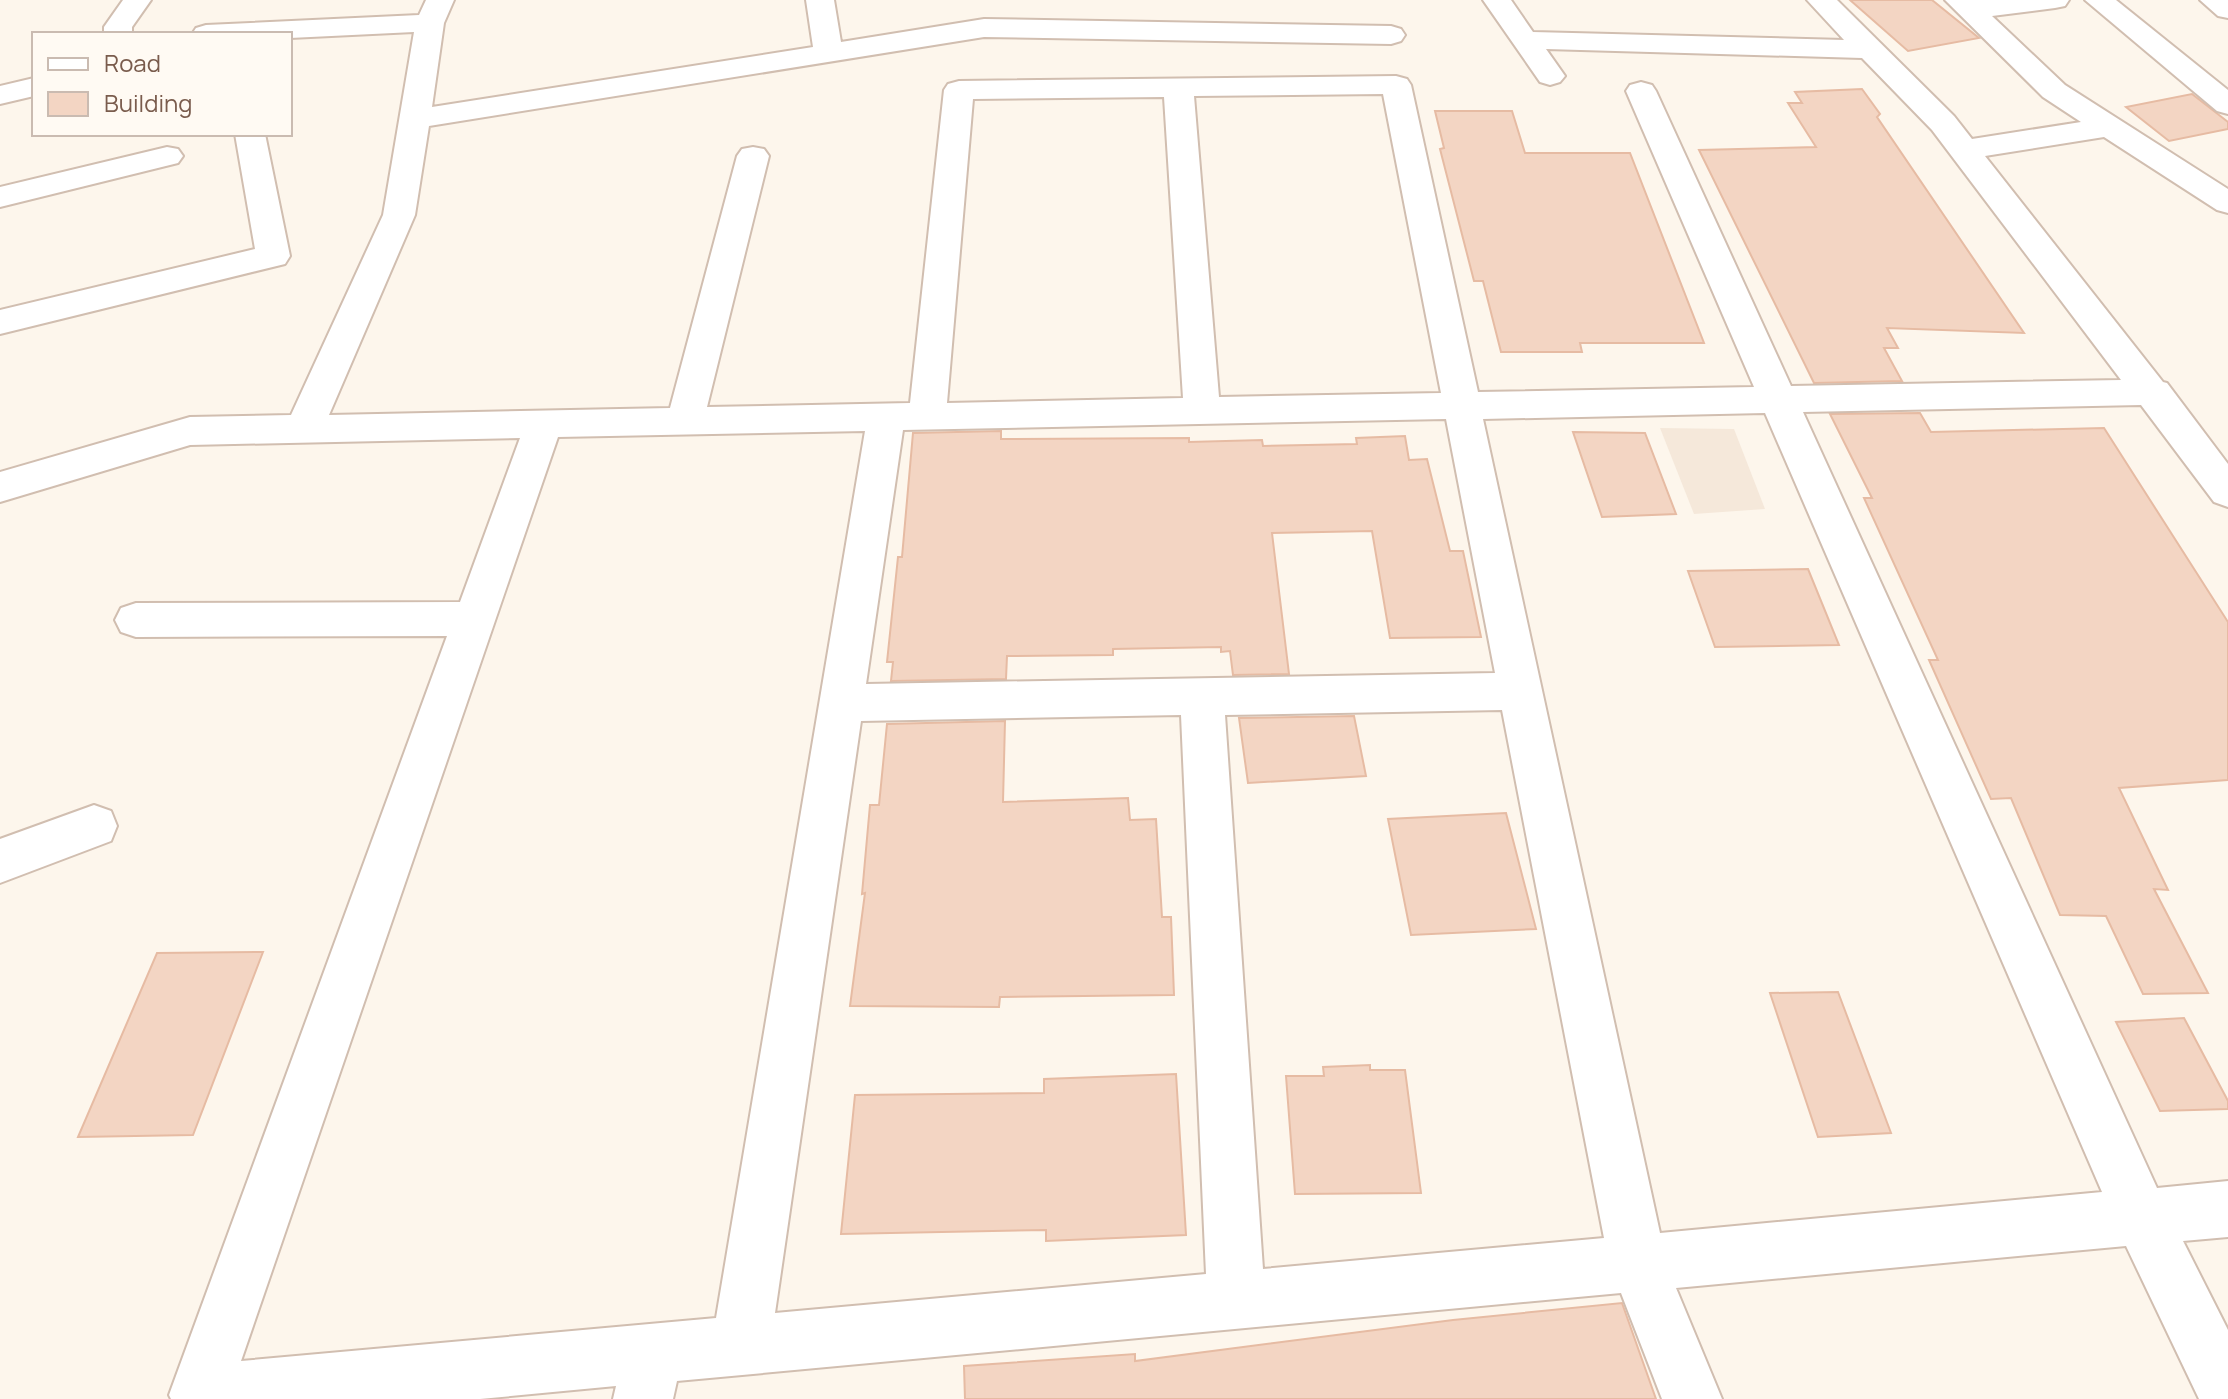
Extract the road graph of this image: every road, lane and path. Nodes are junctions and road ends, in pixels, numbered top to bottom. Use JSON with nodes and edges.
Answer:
{"nodes":[{"id":1,"x":137,"y":0,"type":"edge"},
{"id":2,"x":820,"y":0,"type":"edge"},
{"id":3,"x":1497,"y":0,"type":"edge"},
{"id":4,"x":1821,"y":0,"type":"edge"},
{"id":5,"x":2055,"y":0,"type":"edge"},
{"id":6,"x":2099,"y":0,"type":"edge"},
{"id":7,"x":2214,"y":0,"type":"edge"},
{"id":8,"x":1966,"y":5,"type":"edge"},
{"id":9,"x":2228,"y":10,"type":"edge"},
{"id":10,"x":435,"y":12,"type":"edge"},
{"id":11,"x":1377,"y":12,"type":"dead end"},
{"id":12,"x":981,"y":14,"type":"edge"},
{"id":13,"x":118,"y":32,"type":"edge"},
{"id":14,"x":227,"y":32,"type":"edge"},
{"id":15,"x":1524,"y":40,"type":"junction"},
{"id":16,"x":1868,"y":49,"type":"junction"},
{"id":17,"x":828,"y":53,"type":"junction"},
{"id":18,"x":1550,"y":76,"type":"dead end"},
{"id":19,"x":32,"y":87,"type":"edge"},
{"id":20,"x":1178,"y":88,"type":"junction"},
{"id":21,"x":1641,"y":91,"type":"dead end"},
{"id":22,"x":0,"y":95,"type":"edge"},
{"id":23,"x":2228,"y":105,"type":"edge"},
{"id":24,"x":413,"y":119,"type":"junction"},
{"id":25,"x":2108,"y":127,"type":"junction"},
{"id":26,"x":250,"y":136,"type":"edge"},
{"id":27,"x":1964,"y":150,"type":"junction"},
{"id":28,"x":167,"y":156,"type":"dead end"},
{"id":29,"x":753,"y":156,"type":"dead end"},
{"id":30,"x":0,"y":197,"type":"edge"},
{"id":31,"x":2228,"y":203,"type":"edge"},
{"id":32,"x":0,"y":322,"type":"edge"},
{"id":33,"x":2154,"y":392,"type":"junction"},
{"id":34,"x":1778,"y":400,"type":"junction"},
{"id":35,"x":1462,"y":406,"type":"junction"},
{"id":36,"x":1202,"y":411,"type":"junction"},
{"id":37,"x":906,"y":417,"type":"junction"},
{"id":38,"x":685,"y":421,"type":"junction"},
{"id":39,"x":544,"y":423,"type":"junction"},
{"id":40,"x":304,"y":428,"type":"junction"},
{"id":41,"x":0,"y":487,"type":"edge"},
{"id":42,"x":2228,"y":492,"type":"edge"},
{"id":43,"x":474,"y":619,"type":"junction"},
{"id":44,"x":136,"y":620,"type":"dead end"},
{"id":45,"x":1520,"y":691,"type":"junction"},
{"id":46,"x":1202,"y":697,"type":"junction"},
{"id":47,"x":841,"y":703,"type":"junction"},
{"id":48,"x":94,"y":826,"type":"dead end"},
{"id":49,"x":0,"y":861,"type":"edge"},
{"id":50,"x":2228,"y":1209,"type":"edge"},
{"id":51,"x":2141,"y":1216,"type":"junction"},
{"id":52,"x":1638,"y":1264,"type":"junction"},
{"id":53,"x":1236,"y":1300,"type":"junction"},
{"id":54,"x":741,"y":1345,"type":"junction"},
{"id":55,"x":648,"y":1376,"type":"edge"},
{"id":56,"x":2228,"y":1393,"type":"edge"},
{"id":57,"x":1692,"y":1399,"type":"edge"}],
"edges":[{"from":1,"to":13,"type":"street"},
{"from":2,"to":17,"type":"street"},
{"from":3,"to":15,"type":"street"},
{"from":4,"to":16,"type":"street"},
{"from":5,"to":8,"type":"street"},
{"from":6,"to":23,"type":"street"},
{"from":7,"to":9,"type":"street"},
{"from":8,"to":25,"type":"street"},
{"from":10,"to":14,"type":"street"},
{"from":10,"to":24,"type":"street"},
{"from":11,"to":12,"type":"street"},
{"from":12,"to":17,"type":"street"},
{"from":15,"to":16,"type":"street"},
{"from":15,"to":18,"type":"street"},
{"from":16,"to":27,"type":"street"},
{"from":17,"to":24,"type":"street"},
{"from":19,"to":22,"type":"street"},
{"from":20,"to":35,"type":"street"},
{"from":20,"to":36,"type":"street"},
{"from":20,"to":37,"type":"street"},
{"from":21,"to":34,"type":"street"},
{"from":24,"to":40,"type":"street"},
{"from":25,"to":27,"type":"street"},
{"from":25,"to":31,"type":"street"},
{"from":26,"to":32,"type":"street"},
{"from":27,"to":33,"type":"street"},
{"from":28,"to":30,"type":"street"},
{"from":29,"to":38,"type":"street"},
{"from":33,"to":34,"type":"street"},
{"from":33,"to":42,"type":"street"},
{"from":34,"to":35,"type":"street"},
{"from":34,"to":51,"type":"street"},
{"from":35,"to":36,"type":"street"},
{"from":35,"to":45,"type":"street"},
{"from":36,"to":37,"type":"street"},
{"from":37,"to":38,"type":"street"},
{"from":37,"to":47,"type":"street"},
{"from":38,"to":39,"type":"street"},
{"from":39,"to":40,"type":"street"},
{"from":39,"to":43,"type":"street"},
{"from":40,"to":41,"type":"street"},
{"from":43,"to":44,"type":"street"},
{"from":43,"to":55,"type":"street"},
{"from":45,"to":46,"type":"street"},
{"from":45,"to":52,"type":"street"},
{"from":46,"to":47,"type":"street"},
{"from":46,"to":53,"type":"street"},
{"from":47,"to":54,"type":"street"},
{"from":48,"to":49,"type":"street"},
{"from":50,"to":51,"type":"street"},
{"from":51,"to":52,"type":"street"},
{"from":51,"to":56,"type":"street"},
{"from":52,"to":53,"type":"street"},
{"from":52,"to":57,"type":"street"},
{"from":53,"to":54,"type":"street"},
{"from":54,"to":55,"type":"street"}]}
